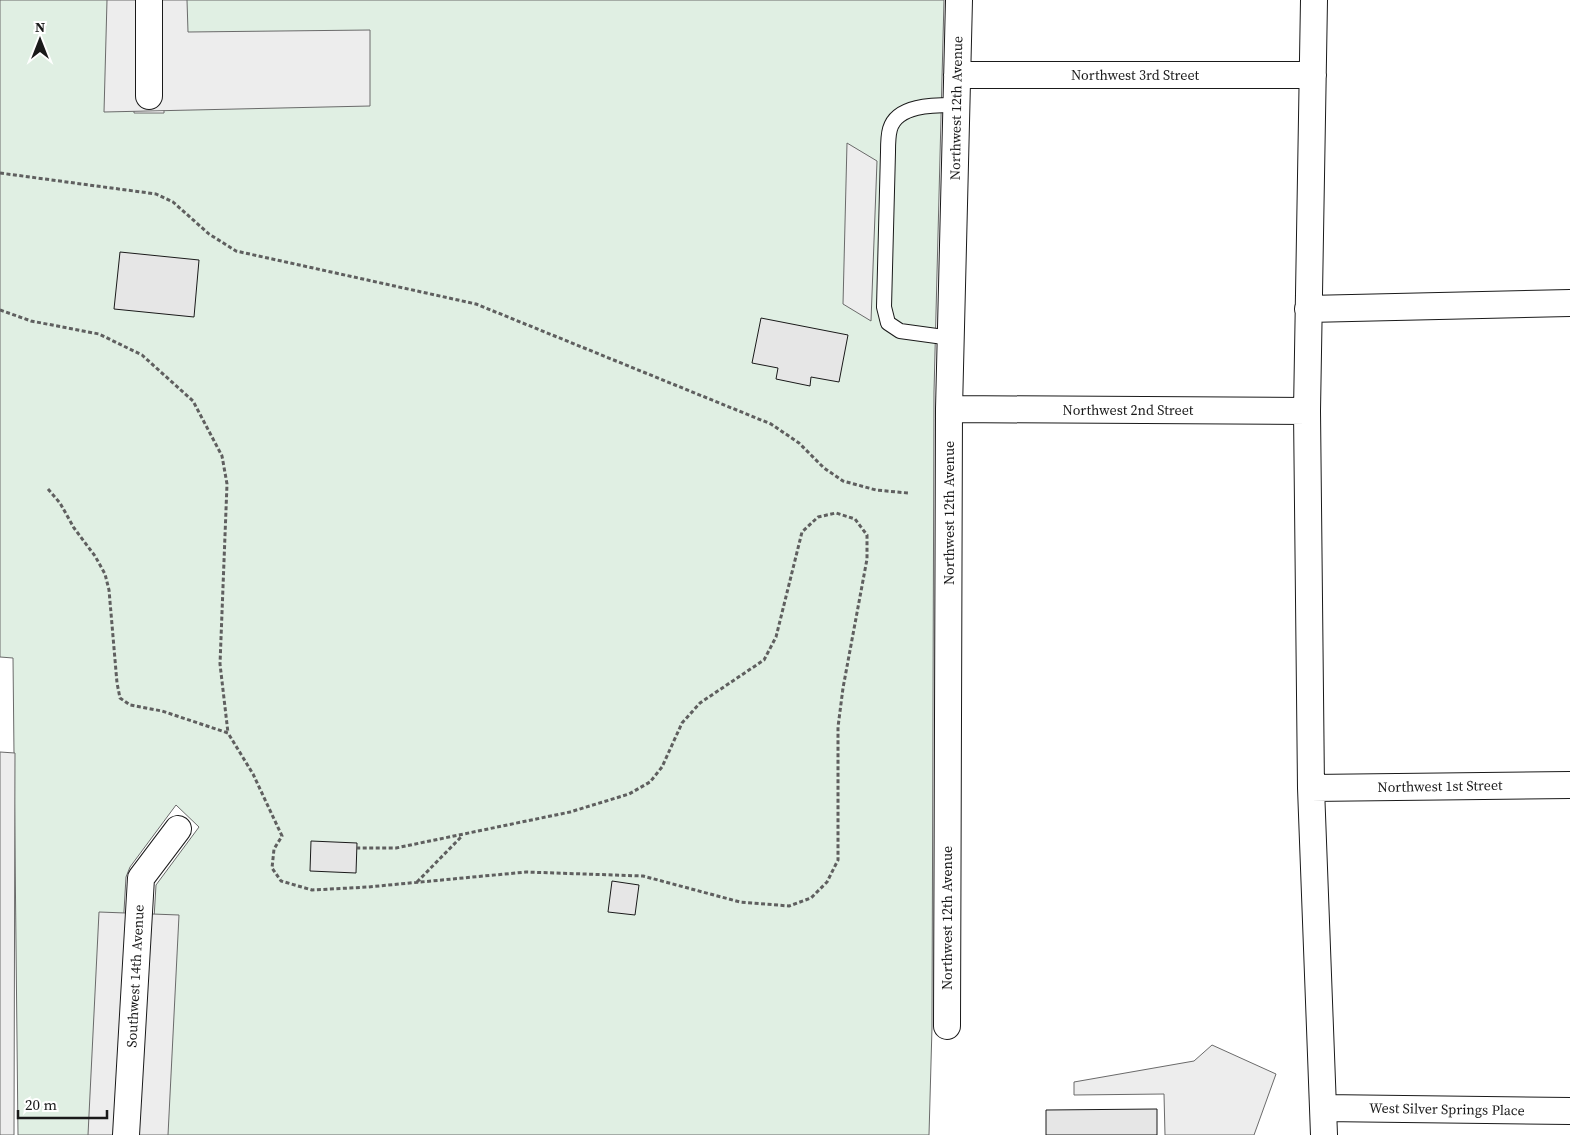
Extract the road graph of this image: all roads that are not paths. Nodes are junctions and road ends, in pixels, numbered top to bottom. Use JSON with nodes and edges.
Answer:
{"nodes":[{"id":1,"x":149,"y":0,"type":"edge"},
{"id":2,"x":959,"y":0,"type":"edge"},
{"id":3,"x":1314,"y":0,"type":"edge"},
{"id":4,"x":957,"y":75,"type":"junction"},
{"id":5,"x":1313,"y":75,"type":"junction"},
{"id":6,"x":149,"y":96,"type":"dead end"},
{"id":7,"x":956,"y":105,"type":"junction"},
{"id":8,"x":1570,"y":304,"type":"edge"},
{"id":9,"x":1308,"y":309,"type":"junction"},
{"id":10,"x":951,"y":338,"type":"junction"},
{"id":11,"x":949,"y":409,"type":"junction"},
{"id":12,"x":1307,"y":411,"type":"junction"},
{"id":13,"x":1570,"y":785,"type":"edge"},
{"id":14,"x":1310,"y":788,"type":"junction"},
{"id":15,"x":178,"y":829,"type":"dead end"},
{"id":16,"x":947,"y":1026,"type":"dead end"},
{"id":17,"x":1324,"y":1108,"type":"junction"},
{"id":18,"x":1570,"y":1110,"type":"edge"},
{"id":19,"x":126,"y":1135,"type":"edge"},
{"id":20,"x":1324,"y":1135,"type":"edge"}],
"edges":[{"from":1,"to":6,"type":"street"},
{"from":2,"to":4,"type":"street","name":"Northwest 12th Avenue"},
{"from":3,"to":5,"type":"street"},
{"from":4,"to":5,"type":"street","name":"Northwest 3rd Street"},
{"from":4,"to":7,"type":"street","name":"Northwest 12th Avenue"},
{"from":5,"to":9,"type":"street"},
{"from":7,"to":10,"type":"street","name":"Northwest 12th Avenue"},
{"from":7,"to":10,"type":"lane"},
{"from":8,"to":9,"type":"street"},
{"from":9,"to":12,"type":"street"},
{"from":10,"to":11,"type":"street","name":"Northwest 12th Avenue"},
{"from":11,"to":12,"type":"street","name":"Northwest 2nd Street"},
{"from":11,"to":16,"type":"street","name":"Northwest 12th Avenue"},
{"from":12,"to":14,"type":"street"},
{"from":13,"to":14,"type":"street","name":"Northwest 1st Street"},
{"from":14,"to":17,"type":"street"},
{"from":15,"to":19,"type":"street","name":"Southwest 14th Avenue"},
{"from":17,"to":18,"type":"street","name":"West Silver Springs Place"},
{"from":17,"to":20,"type":"street"}]}
